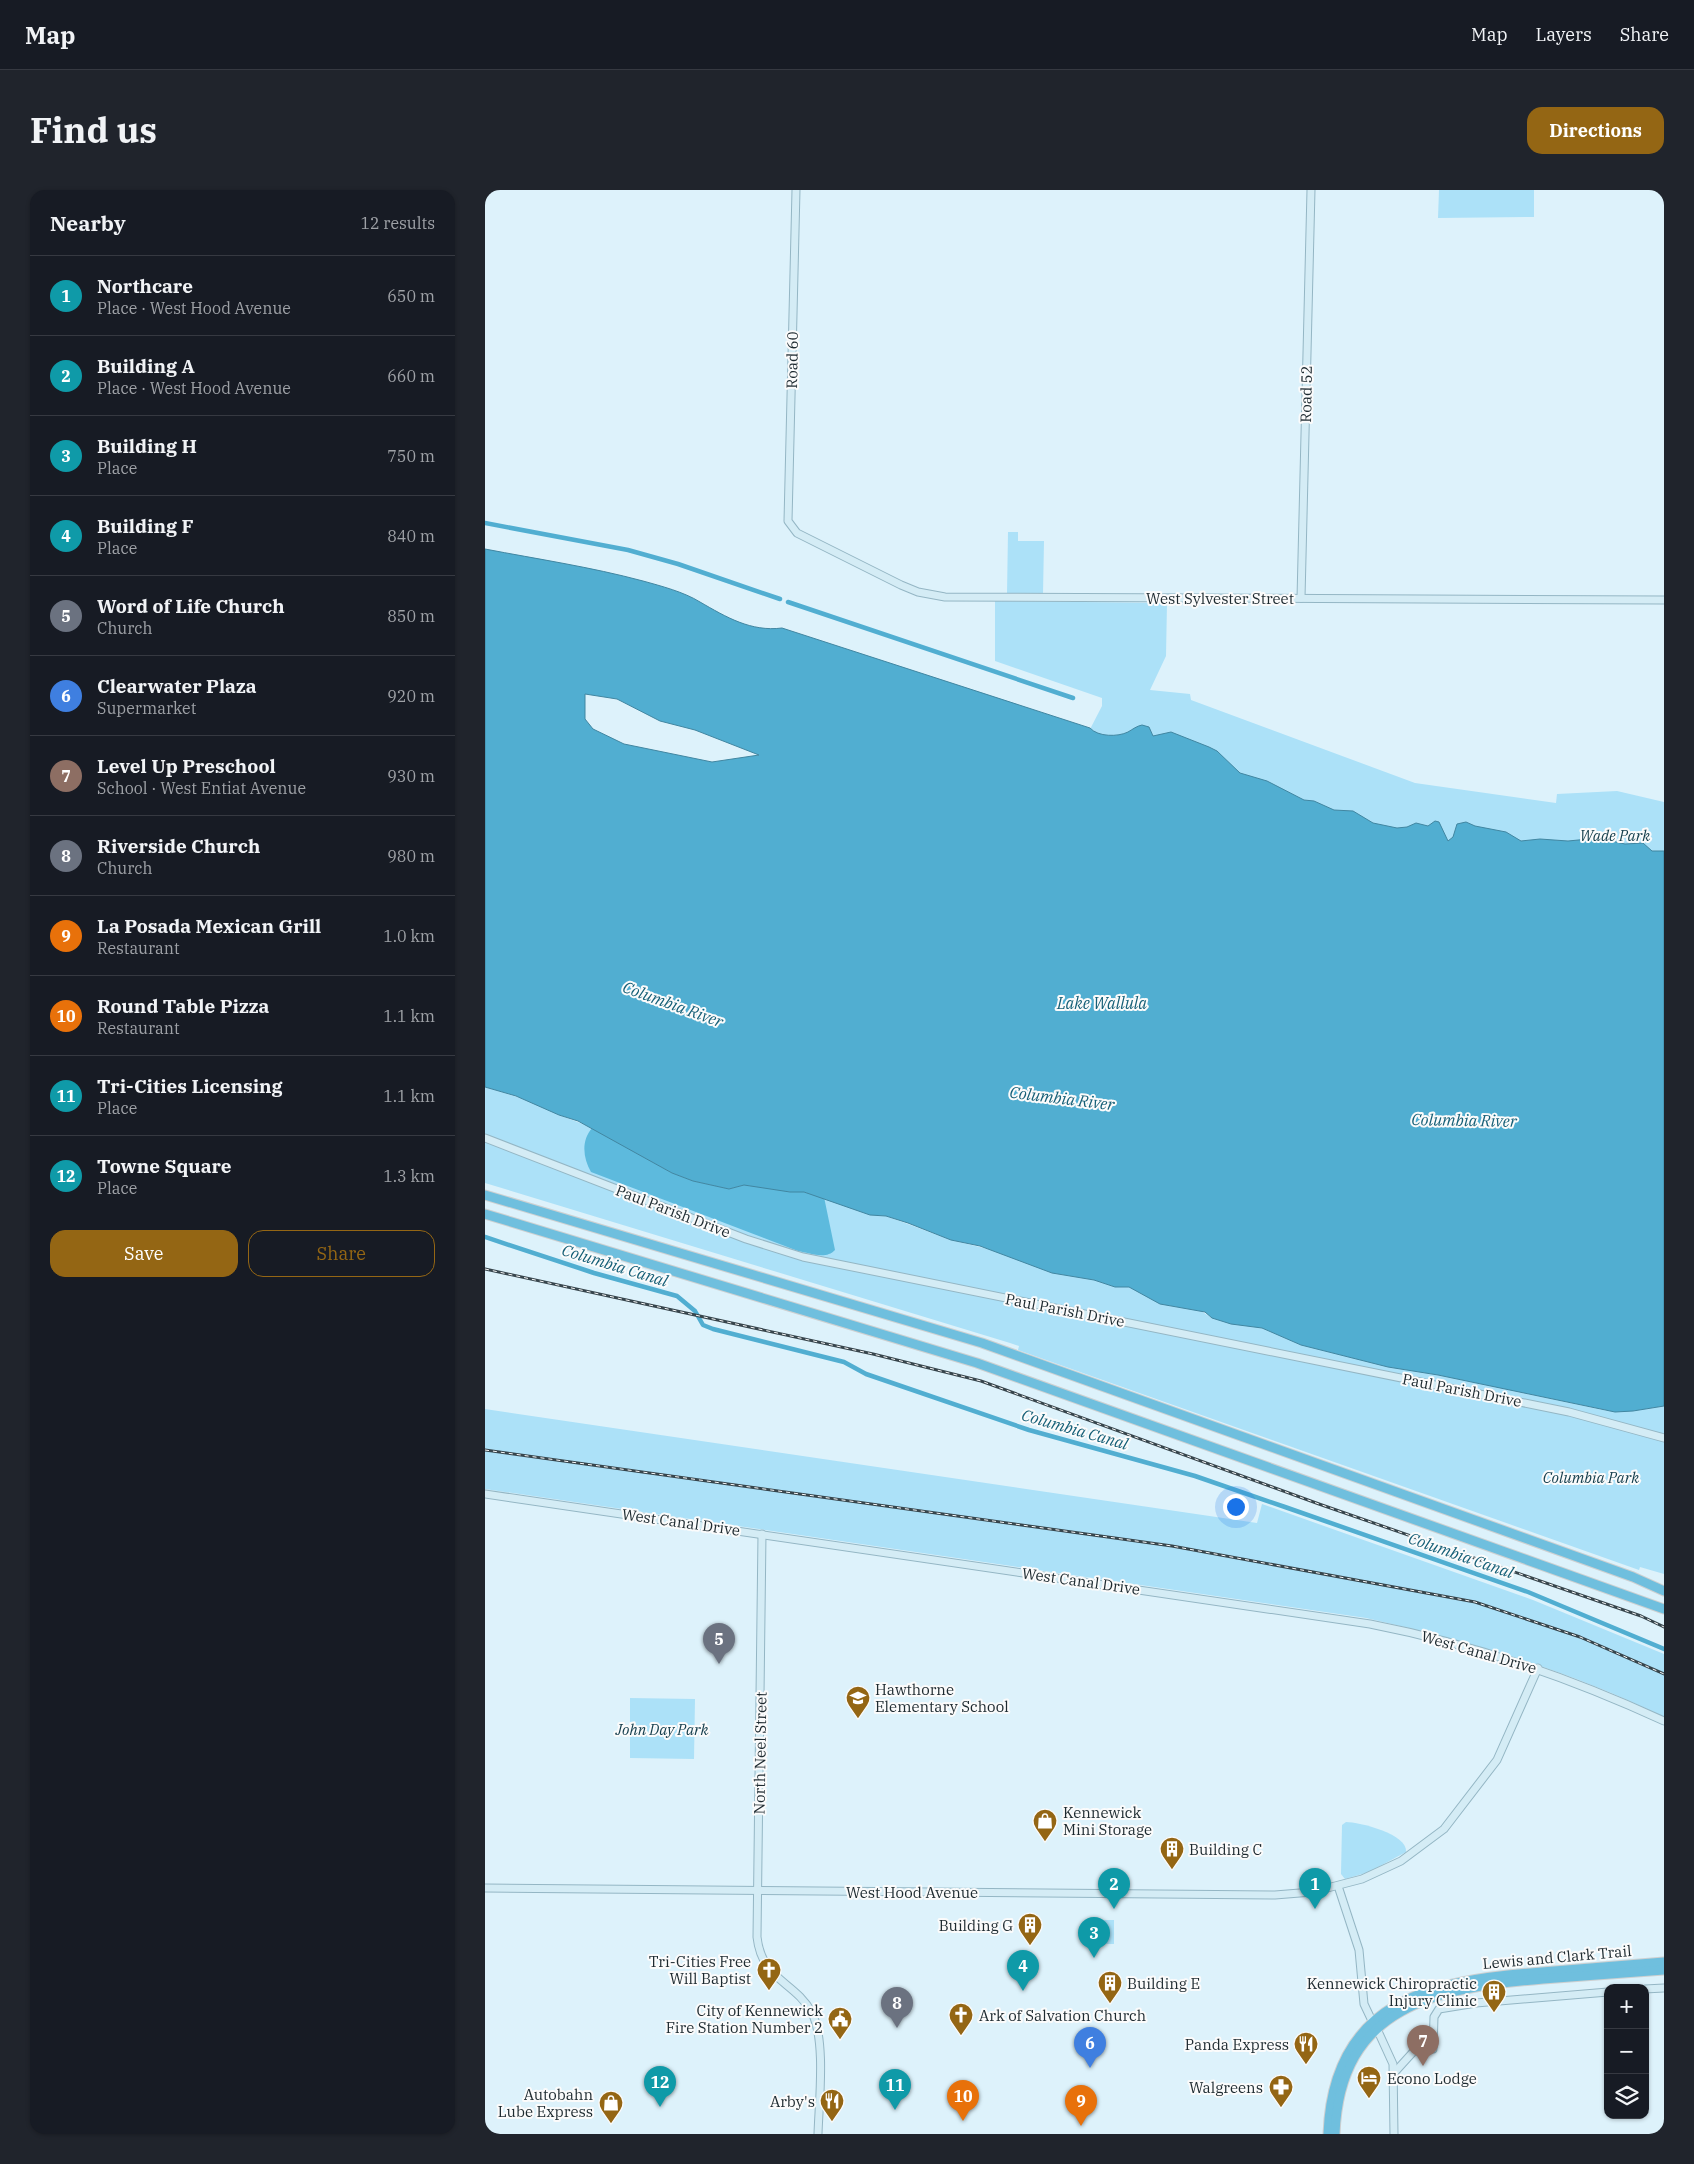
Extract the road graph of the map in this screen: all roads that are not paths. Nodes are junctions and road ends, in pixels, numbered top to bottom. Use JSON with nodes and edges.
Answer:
{"nodes":[{"id":1,"x":796,"y":190,"type":"edge"},
{"id":2,"x":1311,"y":190,"type":"edge"},
{"id":3,"x":792,"y":529,"type":"joint"},
{"id":4,"x":1301,"y":598,"type":"junction"},
{"id":5,"x":1664,"y":600,"type":"edge"},
{"id":6,"x":485,"y":1138,"type":"edge"},
{"id":7,"x":485,"y":1195,"type":"edge"},
{"id":8,"x":485,"y":1214,"type":"edge"},
{"id":9,"x":1662,"y":1436,"type":"edge"},
{"id":10,"x":485,"y":1494,"type":"edge"},
{"id":11,"x":762,"y":1534,"type":"junction"},
{"id":12,"x":1519,"y":1536,"type":"junction"},
{"id":13,"x":1664,"y":1585,"type":"edge"},
{"id":14,"x":1664,"y":1591,"type":"edge"},
{"id":15,"x":1664,"y":1609,"type":"edge"},
{"id":16,"x":1538,"y":1668,"type":"junction"},
{"id":17,"x":1664,"y":1721,"type":"edge"},
{"id":18,"x":1338,"y":1886,"type":"junction"},
{"id":19,"x":485,"y":1888,"type":"edge"},
{"id":20,"x":757,"y":1891,"type":"junction"},
{"id":21,"x":1664,"y":1962,"type":"edge"},
{"id":22,"x":1664,"y":1970,"type":"edge"},
{"id":23,"x":1664,"y":1988,"type":"edge"},
{"id":24,"x":1649,"y":1989,"type":"edge"},
{"id":25,"x":1604,"y":1992,"type":"edge"},
{"id":26,"x":1375,"y":2026,"type":"junction"},
{"id":27,"x":1394,"y":2073,"type":"junction"},
{"id":28,"x":818,"y":2134,"type":"edge"},
{"id":29,"x":1328,"y":2134,"type":"edge"},
{"id":30,"x":1335,"y":2134,"type":"edge"},
{"id":31,"x":1394,"y":2134,"type":"edge"}],
"edges":[{"from":1,"to":3,"type":"street","name":"Road 60"},
{"from":2,"to":4,"type":"street","name":"Road 52"},
{"from":3,"to":4,"type":"street","name":"West Sylvester Street"},
{"from":4,"to":5,"type":"street","name":"West Sylvester Street"},
{"from":6,"to":9,"type":"street","name":"Paul Parish Drive"},
{"from":7,"to":12,"type":"highway"},
{"from":8,"to":15,"type":"highway"},
{"from":10,"to":11,"type":"street","name":"West Canal Drive"},
{"from":11,"to":16,"type":"street","name":"West Canal Drive"},
{"from":11,"to":20,"type":"street","name":"North Neel Street"},
{"from":12,"to":13,"type":"highway"},
{"from":12,"to":14,"type":"highway"},
{"from":16,"to":17,"type":"street","name":"West Canal Drive"},
{"from":16,"to":18,"type":"street","name":"West Hood Avenue"},
{"from":18,"to":20,"type":"street","name":"West Hood Avenue"},
{"from":18,"to":26,"type":"street"},
{"from":19,"to":20,"type":"street","name":"West Hood Avenue"},
{"from":20,"to":28,"type":"street","name":"North Neel Street"},
{"from":21,"to":26,"type":"highway","name":"Lewis and Clark Trail"},
{"from":22,"to":26,"type":"highway","name":"Lewis and Clark Trail"},
{"from":23,"to":24,"type":"street"},
{"from":25,"to":27,"type":"street"},
{"from":26,"to":27,"type":"street"},
{"from":26,"to":29,"type":"highway"},
{"from":26,"to":30,"type":"highway"},
{"from":27,"to":31,"type":"street"}]}
